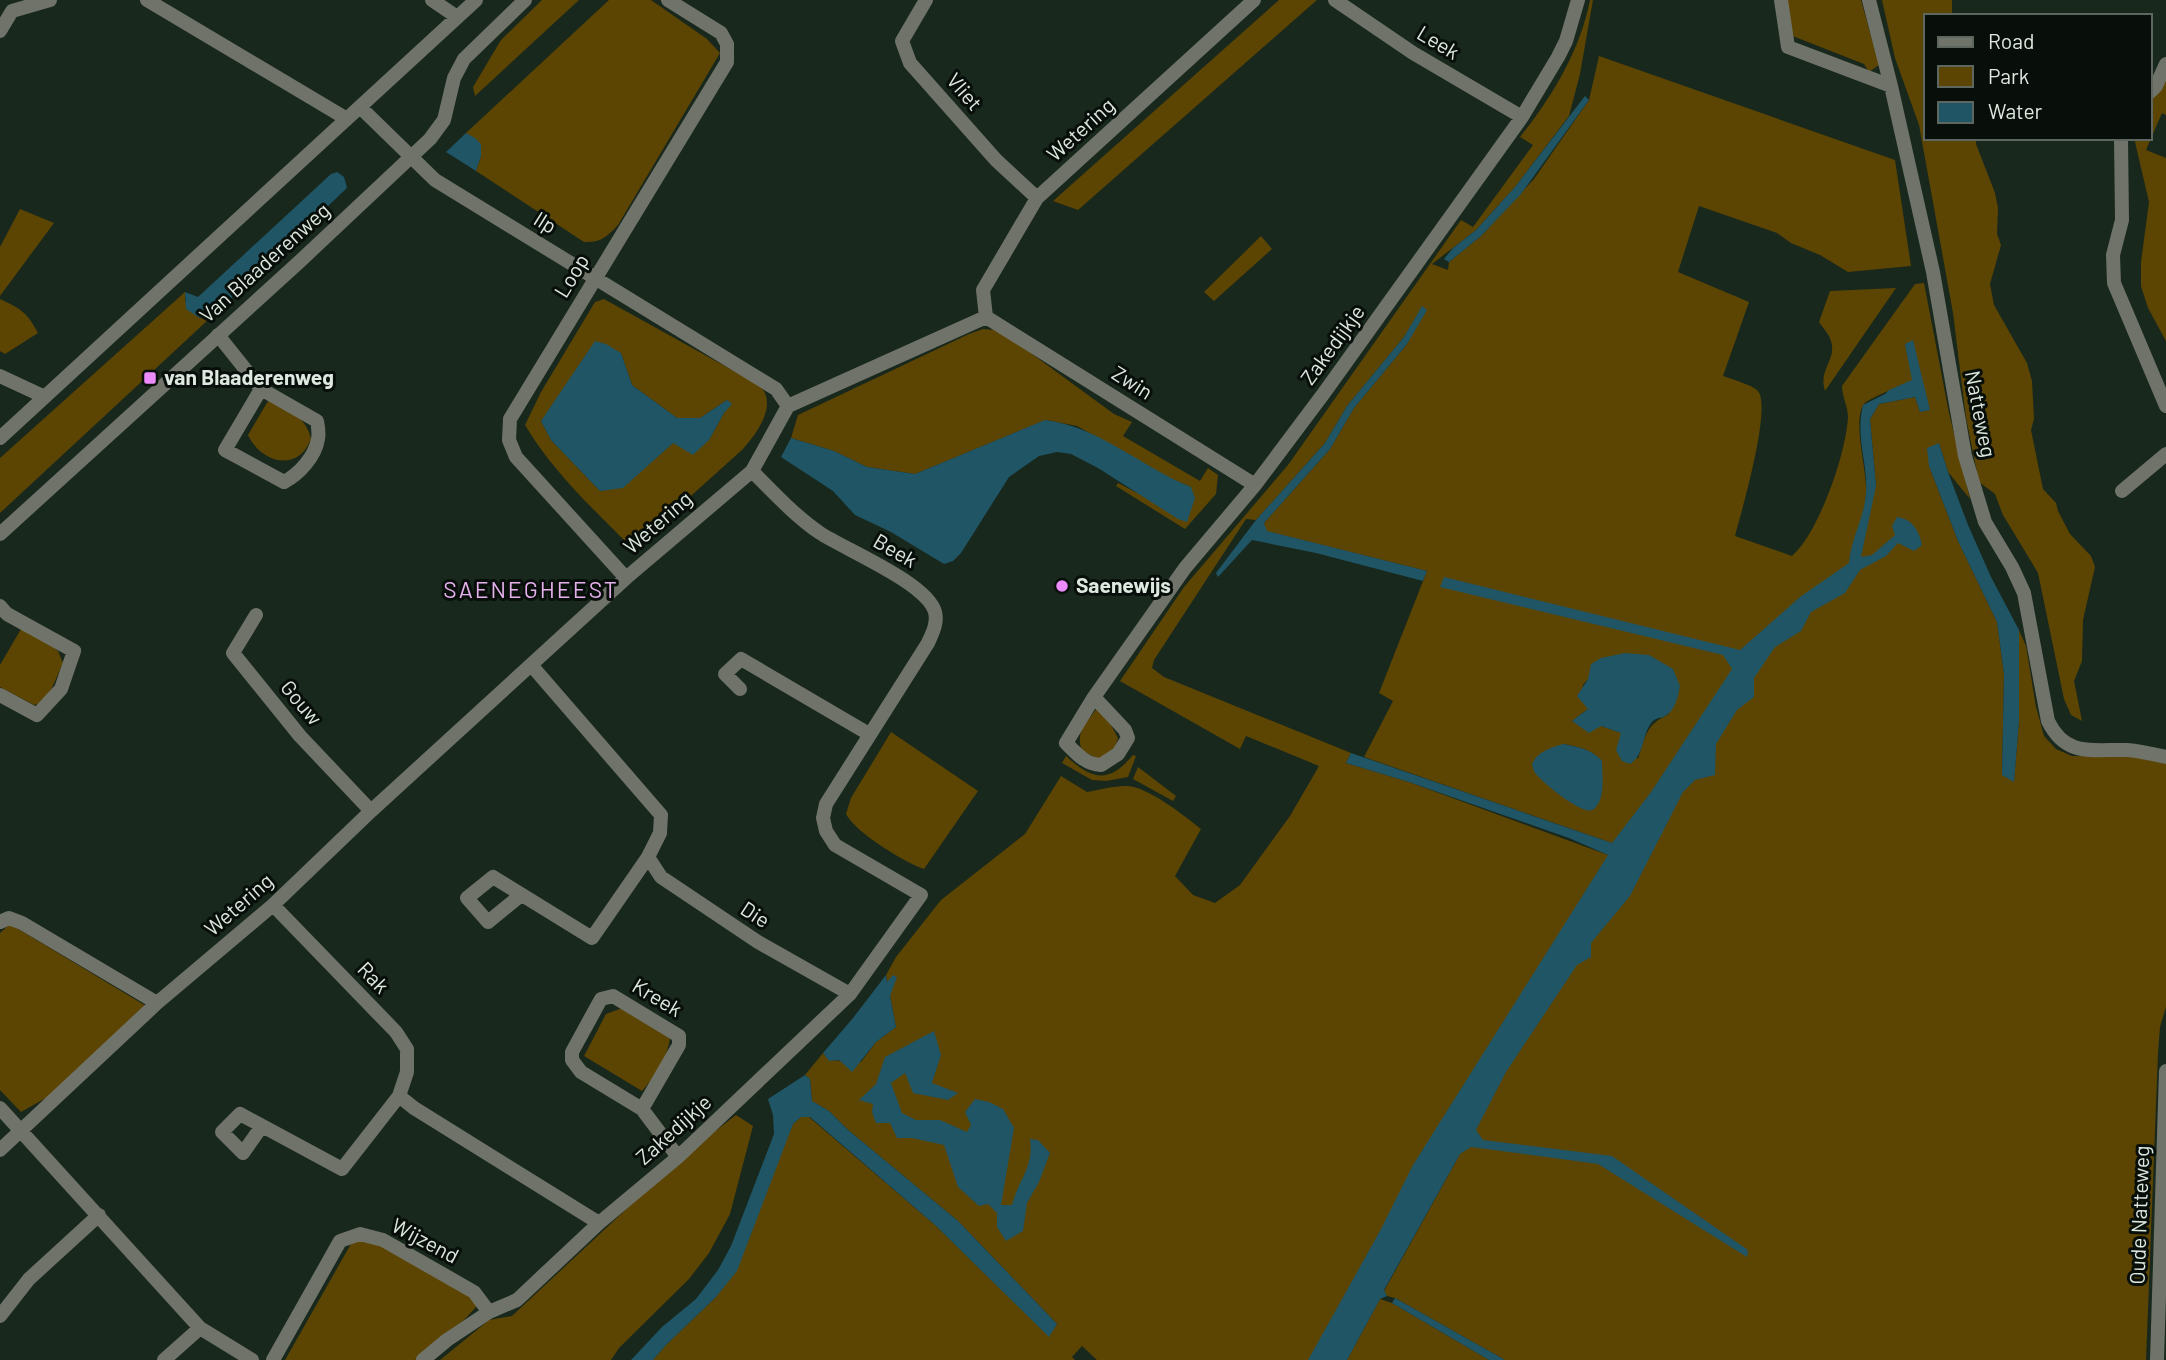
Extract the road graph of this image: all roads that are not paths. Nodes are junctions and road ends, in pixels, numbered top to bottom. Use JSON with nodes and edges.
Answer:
{"nodes":[{"id":1,"x":50,"y":0,"type":"edge"},
{"id":2,"x":147,"y":0,"type":"edge"},
{"id":3,"x":432,"y":0,"type":"edge"},
{"id":4,"x":476,"y":0,"type":"edge"},
{"id":5,"x":525,"y":0,"type":"edge"},
{"id":6,"x":668,"y":0,"type":"edge"},
{"id":7,"x":926,"y":0,"type":"edge"},
{"id":8,"x":1254,"y":0,"type":"edge"},
{"id":9,"x":1335,"y":0,"type":"edge"},
{"id":10,"x":1578,"y":0,"type":"edge"},
{"id":11,"x":1781,"y":0,"type":"edge"},
{"id":12,"x":1869,"y":0,"type":"edge"},
{"id":13,"x":10,"y":6,"type":"edge"},
{"id":14,"x":457,"y":17,"type":"junction"},
{"id":15,"x":0,"y":31,"type":"edge"},
{"id":16,"x":2166,"y":64,"type":"edge"},
{"id":17,"x":1891,"y":86,"type":"junction"},
{"id":18,"x":2152,"y":90,"type":"edge"},
{"id":19,"x":360,"y":107,"type":"junction"},
{"id":20,"x":1522,"y":117,"type":"junction"},
{"id":21,"x":347,"y":119,"type":"junction"},
{"id":22,"x":2121,"y":140,"type":"edge"},
{"id":23,"x":412,"y":158,"type":"junction"},
{"id":24,"x":1037,"y":198,"type":"junction"},
{"id":25,"x":594,"y":279,"type":"junction"},
{"id":26,"x":986,"y":317,"type":"junction"},
{"id":27,"x":218,"y":335,"type":"junction"},
{"id":28,"x":0,"y":376,"type":"edge"},
{"id":29,"x":261,"y":389,"type":"junction"},
{"id":30,"x":45,"y":397,"type":"junction"},
{"id":31,"x":788,"y":406,"type":"junction"},
{"id":32,"x":2166,"y":406,"type":"edge"},
{"id":33,"x":0,"y":438,"type":"edge"},
{"id":34,"x":2166,"y":454,"type":"edge"},
{"id":35,"x":752,"y":471,"type":"junction"},
{"id":36,"x":1255,"y":485,"type":"junction"},
{"id":37,"x":2122,"y":491,"type":"dead end"},
{"id":38,"x":0,"y":534,"type":"edge"},
{"id":39,"x":626,"y":578,"type":"junction"},
{"id":40,"x":2,"y":615,"type":"edge"},
{"id":41,"x":256,"y":615,"type":"dead end"},
{"id":42,"x":531,"y":666,"type":"junction"},
{"id":43,"x":740,"y":689,"type":"dead end"},
{"id":44,"x":0,"y":695,"type":"edge"},
{"id":45,"x":1094,"y":697,"type":"junction"},
{"id":46,"x":869,"y":734,"type":"junction"},
{"id":47,"x":2166,"y":757,"type":"edge"},
{"id":48,"x":371,"y":811,"type":"junction"},
{"id":49,"x":648,"y":857,"type":"junction"},
{"id":50,"x":521,"y":895,"type":"dead end"},
{"id":51,"x":921,"y":895,"type":"joint"},
{"id":52,"x":273,"y":905,"type":"junction"},
{"id":53,"x":0,"y":922,"type":"edge"},
{"id":54,"x":850,"y":994,"type":"junction"},
{"id":55,"x":157,"y":1003,"type":"junction"},
{"id":56,"x":2166,"y":1071,"type":"edge"},
{"id":57,"x":399,"y":1096,"type":"junction"},
{"id":58,"x":0,"y":1108,"type":"edge"},
{"id":59,"x":642,"y":1109,"type":"junction"},
{"id":60,"x":262,"y":1126,"type":"dead end"},
{"id":61,"x":21,"y":1131,"type":"junction"},
{"id":62,"x":0,"y":1150,"type":"edge"},
{"id":63,"x":678,"y":1157,"type":"junction"},
{"id":64,"x":99,"y":1215,"type":"junction"},
{"id":65,"x":599,"y":1223,"type":"junction"},
{"id":66,"x":489,"y":1312,"type":"junction"},
{"id":67,"x":0,"y":1316,"type":"edge"},
{"id":68,"x":200,"y":1328,"type":"junction"},
{"id":69,"x":164,"y":1360,"type":"edge"},
{"id":70,"x":252,"y":1360,"type":"edge"},
{"id":71,"x":273,"y":1360,"type":"edge"},
{"id":72,"x":423,"y":1360,"type":"edge"},
{"id":73,"x":2157,"y":1360,"type":"edge"}],
"edges":[{"from":1,"to":13,"type":"street"},
{"from":2,"to":21,"type":"street"},
{"from":3,"to":14,"type":"street"},
{"from":4,"to":14,"type":"street"},
{"from":5,"to":23,"type":"street","name":"Van Blaaderenweg"},
{"from":6,"to":25,"type":"street","name":"Loop"},
{"from":7,"to":24,"type":"street","name":"Vliet"},
{"from":8,"to":24,"type":"street","name":"Wetering"},
{"from":9,"to":20,"type":"street","name":"Leek"},
{"from":10,"to":20,"type":"street","name":"Zakedijkje"},
{"from":11,"to":17,"type":"street"},
{"from":12,"to":17,"type":"street","name":"Natteweg"},
{"from":13,"to":15,"type":"street"},
{"from":14,"to":19,"type":"street"},
{"from":16,"to":18,"type":"street"},
{"from":17,"to":47,"type":"street","name":"Natteweg"},
{"from":19,"to":21,"type":"street"},
{"from":19,"to":23,"type":"street","name":"Ilp"},
{"from":20,"to":36,"type":"street","name":"Zakedijkje"},
{"from":21,"to":30,"type":"street"},
{"from":22,"to":32,"type":"street"},
{"from":23,"to":25,"type":"street","name":"Ilp"},
{"from":23,"to":27,"type":"street","name":"Van Blaaderenweg"},
{"from":24,"to":26,"type":"street","name":"Wetering"},
{"from":25,"to":31,"type":"street","name":"Ilp"},
{"from":25,"to":39,"type":"street","name":"Loop"},
{"from":26,"to":31,"type":"street"},
{"from":26,"to":36,"type":"street","name":"Zwin"},
{"from":27,"to":29,"type":"street"},
{"from":27,"to":38,"type":"street","name":"Van Blaaderenweg"},
{"from":28,"to":30,"type":"street"},
{"from":29,"to":29,"type":"street"},
{"from":30,"to":33,"type":"street"},
{"from":31,"to":35,"type":"street","name":"Wetering"},
{"from":34,"to":37,"type":"street"},
{"from":35,"to":39,"type":"street","name":"Wetering"},
{"from":35,"to":46,"type":"street","name":"Beek"},
{"from":36,"to":45,"type":"street","name":"Zakedijkje"},
{"from":39,"to":42,"type":"street","name":"Wetering"},
{"from":40,"to":44,"type":"street"},
{"from":41,"to":48,"type":"street","name":"Gouw"},
{"from":42,"to":48,"type":"street","name":"Wetering"},
{"from":42,"to":49,"type":"street"},
{"from":43,"to":46,"type":"street"},
{"from":45,"to":45,"type":"street","name":"Zakedijkje"},
{"from":46,"to":51,"type":"street","name":"Beek"},
{"from":48,"to":52,"type":"street","name":"Wetering"},
{"from":49,"to":50,"type":"street"},
{"from":49,"to":54,"type":"street","name":"Die"},
{"from":51,"to":54,"type":"street","name":"Zakedijkje"},
{"from":52,"to":55,"type":"street","name":"Wetering"},
{"from":52,"to":57,"type":"street","name":"Rak"},
{"from":53,"to":55,"type":"street"},
{"from":54,"to":63,"type":"street","name":"Zakedijkje"},
{"from":55,"to":61,"type":"street","name":"Wetering"},
{"from":56,"to":73,"type":"street","name":"Oude Natteweg"},
{"from":57,"to":60,"type":"street","name":"Rak"},
{"from":57,"to":65,"type":"street"},
{"from":58,"to":61,"type":"street"},
{"from":59,"to":59,"type":"street","name":"Kreek"},
{"from":59,"to":63,"type":"street","name":"Kreek"},
{"from":61,"to":62,"type":"street","name":"Wetering"},
{"from":61,"to":64,"type":"street"},
{"from":63,"to":65,"type":"street","name":"Zakedijkje"},
{"from":64,"to":67,"type":"street"},
{"from":64,"to":68,"type":"street"},
{"from":65,"to":66,"type":"street","name":"Zakedijkje"},
{"from":66,"to":71,"type":"street","name":"Wijzend"},
{"from":66,"to":72,"type":"street","name":"Zakedijkje"},
{"from":68,"to":69,"type":"street"},
{"from":68,"to":70,"type":"street"}]}
